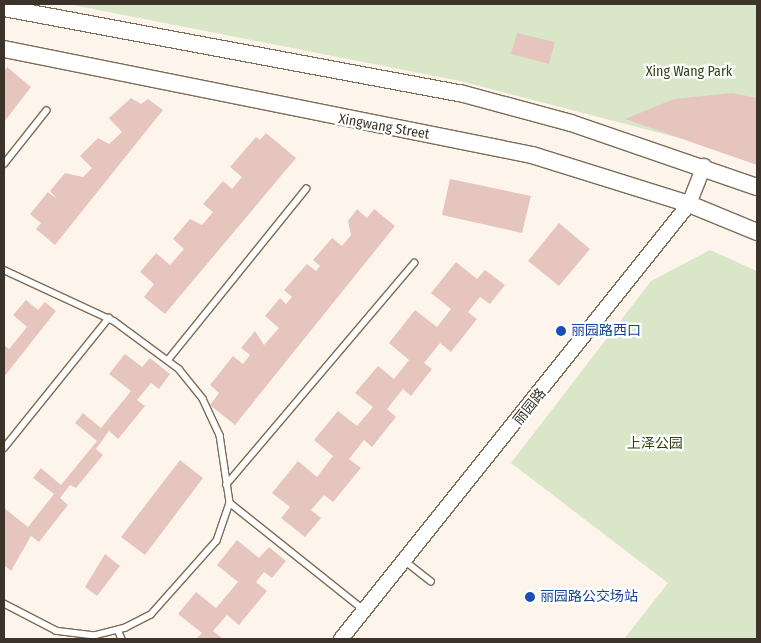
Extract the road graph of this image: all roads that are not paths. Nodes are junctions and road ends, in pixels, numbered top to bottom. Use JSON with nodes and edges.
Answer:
{"nodes":[{"id":1,"x":4,"y":8,"type":"edge"},
{"id":2,"x":42,"y":10,"type":"edge"},
{"id":3,"x":4,"y":49,"type":"edge"},
{"id":4,"x":46,"y":111,"type":"dead end"},
{"id":5,"x":4,"y":164,"type":"edge"},
{"id":6,"x":704,"y":166,"type":"junction"},
{"id":7,"x":757,"y":187,"type":"edge"},
{"id":8,"x":306,"y":189,"type":"dead end"},
{"id":9,"x":690,"y":204,"type":"junction"},
{"id":10,"x":757,"y":232,"type":"edge"},
{"id":11,"x":414,"y":263,"type":"dead end"},
{"id":12,"x":4,"y":270,"type":"edge"},
{"id":13,"x":109,"y":318,"type":"junction"},
{"id":14,"x":168,"y":360,"type":"junction"},
{"id":15,"x":4,"y":448,"type":"edge"},
{"id":16,"x":226,"y":485,"type":"junction"},
{"id":17,"x":230,"y":503,"type":"junction"},
{"id":18,"x":405,"y":561,"type":"junction"},
{"id":19,"x":431,"y":582,"type":"dead end"},
{"id":20,"x":4,"y":604,"type":"edge"},
{"id":21,"x":364,"y":610,"type":"junction"},
{"id":22,"x":118,"y":630,"type":"junction"},
{"id":23,"x":122,"y":639,"type":"edge"},
{"id":24,"x":341,"y":639,"type":"edge"}],
"edges":[{"from":1,"to":2,"type":"main road"},
{"from":2,"to":6,"type":"main road"},
{"from":3,"to":9,"type":"main road","name":"Xingwang Street"},
{"from":4,"to":5,"type":"lane"},
{"from":6,"to":7,"type":"main road"},
{"from":6,"to":9,"type":"street","name":"丽园路"},
{"from":8,"to":14,"type":"lane"},
{"from":9,"to":10,"type":"main road","name":"Xingwang Street"},
{"from":9,"to":18,"type":"street","name":"丽园路"},
{"from":11,"to":16,"type":"lane"},
{"from":12,"to":13,"type":"lane"},
{"from":13,"to":14,"type":"lane"},
{"from":13,"to":15,"type":"lane"},
{"from":14,"to":16,"type":"lane"},
{"from":16,"to":17,"type":"lane"},
{"from":17,"to":21,"type":"lane"},
{"from":17,"to":22,"type":"lane"},
{"from":18,"to":19,"type":"lane"},
{"from":18,"to":21,"type":"street","name":"丽园路"},
{"from":20,"to":22,"type":"lane"},
{"from":21,"to":24,"type":"street","name":"丽园路"},
{"from":22,"to":23,"type":"lane"}]}
